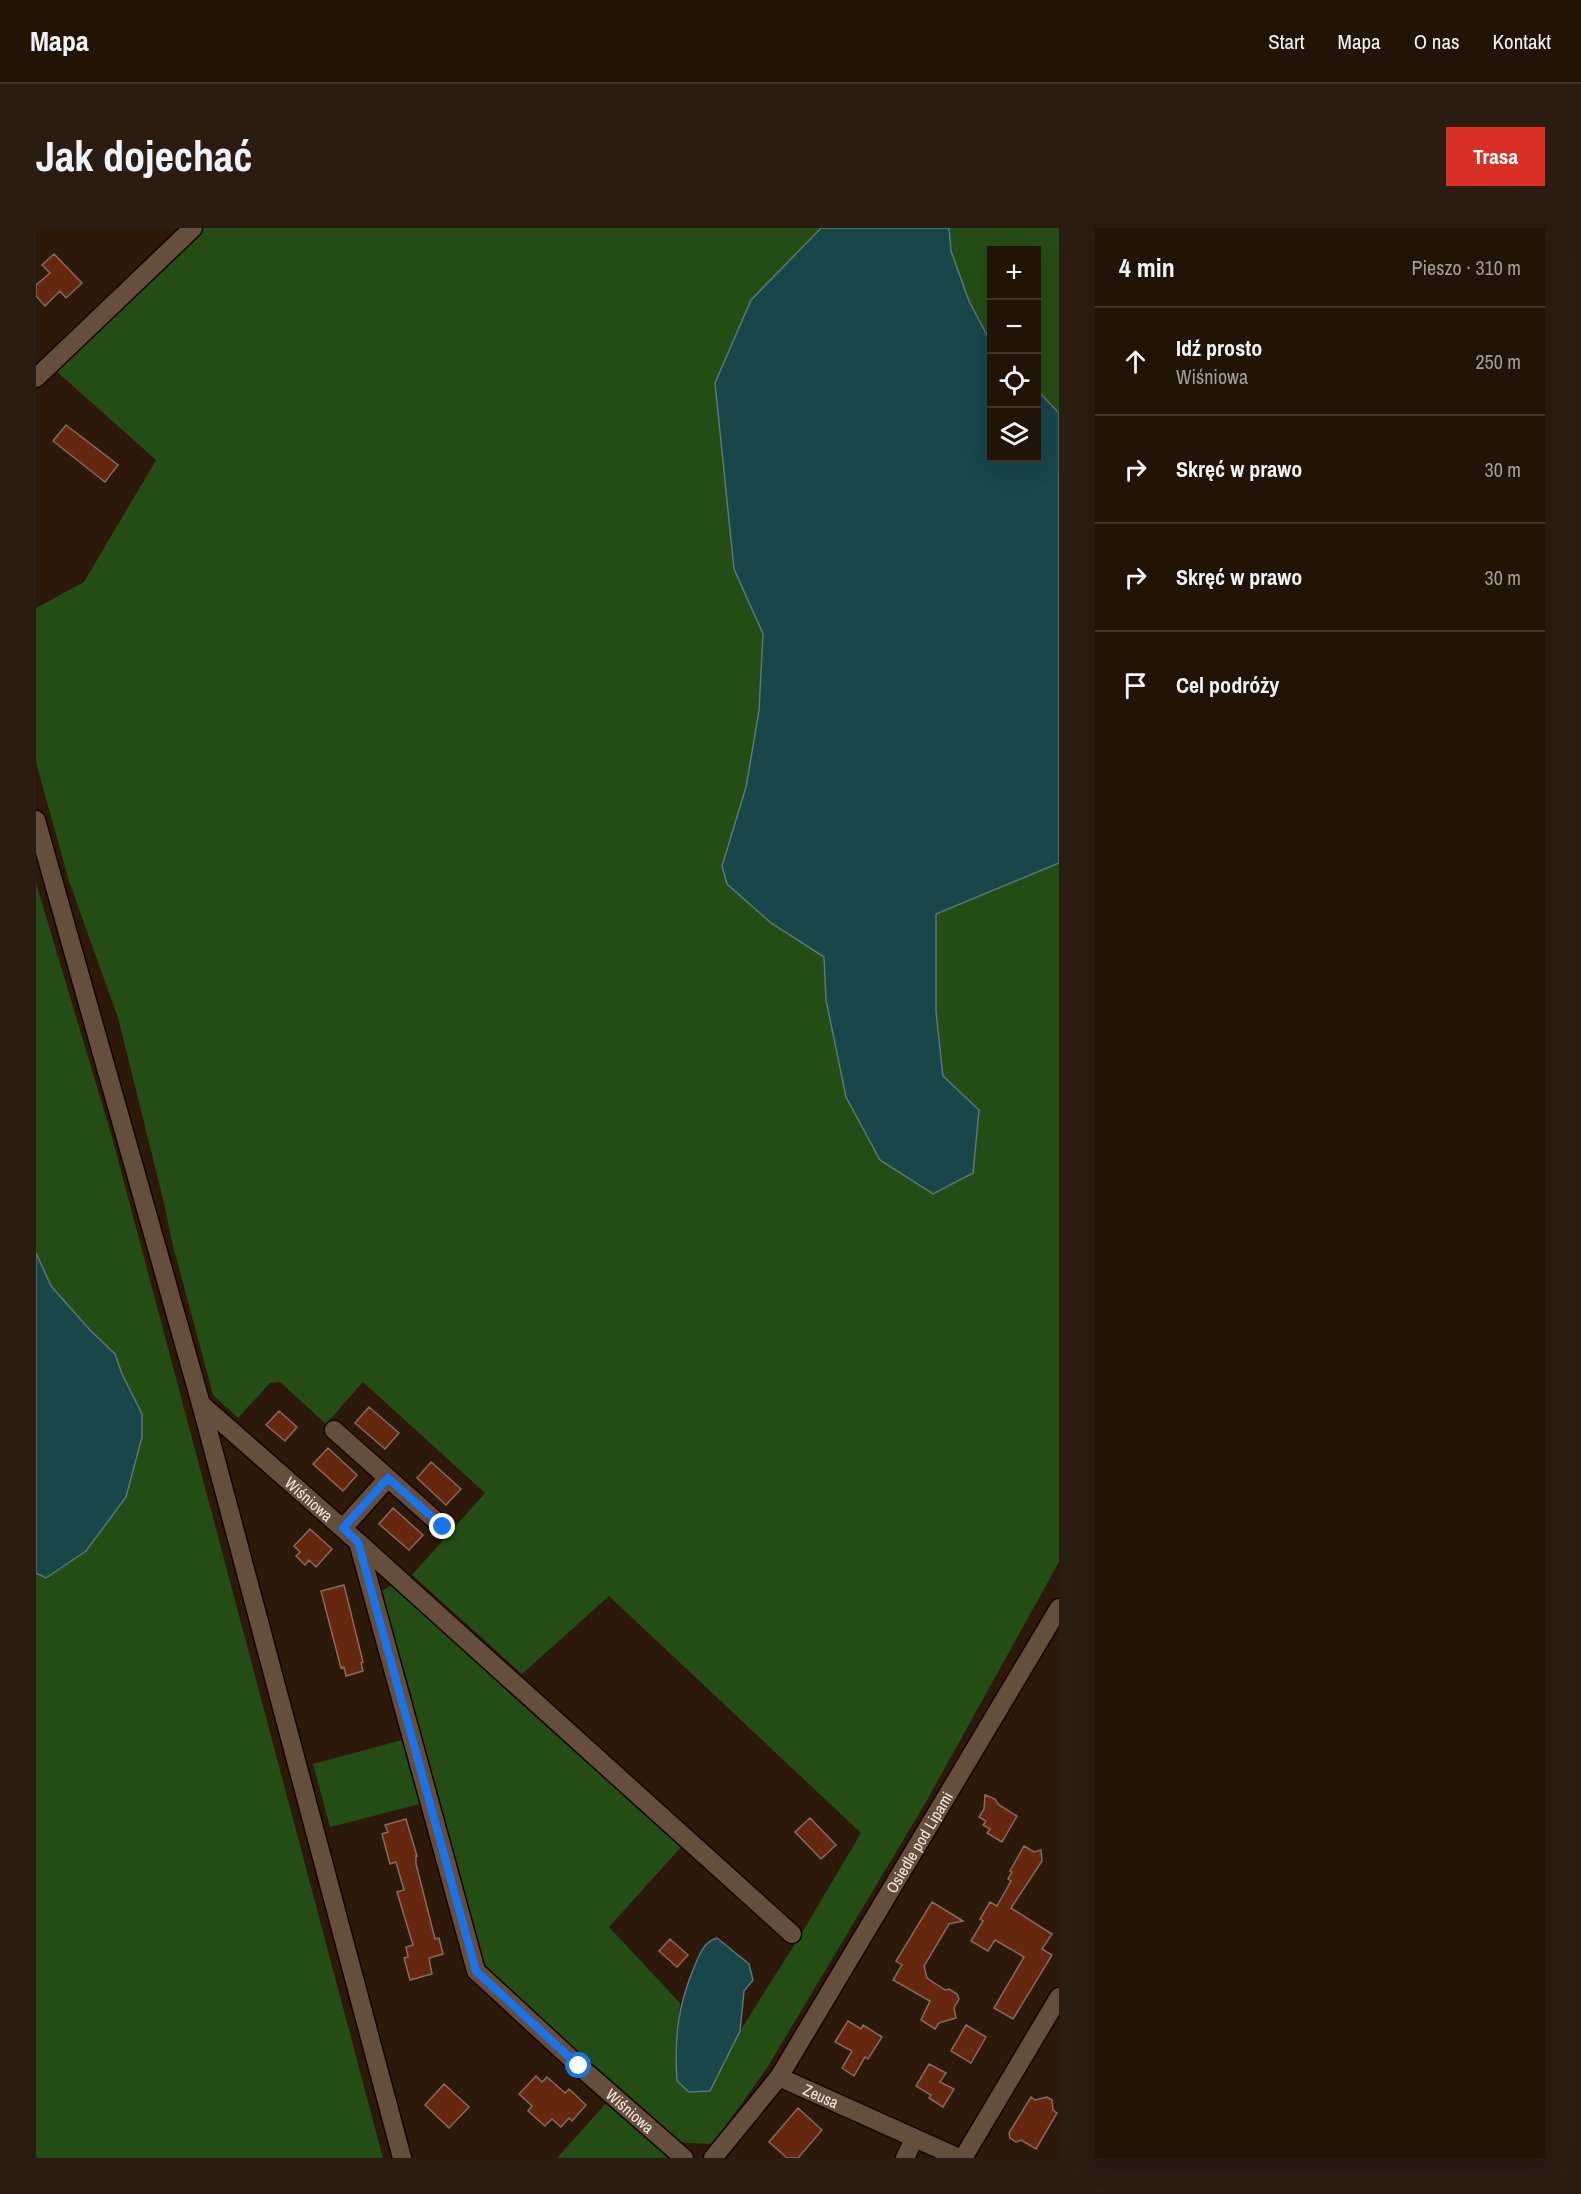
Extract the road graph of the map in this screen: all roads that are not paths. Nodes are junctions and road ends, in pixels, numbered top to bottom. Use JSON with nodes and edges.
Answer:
{"nodes":[{"id":1,"x":193,"y":228,"type":"edge"},
{"id":2,"x":36,"y":378,"type":"edge"},
{"id":3,"x":36,"y":820,"type":"edge"},
{"id":4,"x":201,"y":1404,"type":"junction"},
{"id":5,"x":334,"y":1430,"type":"dead end"},
{"id":6,"x":388,"y":1478,"type":"junction"},
{"id":7,"x":443,"y":1527,"type":"dead end"},
{"id":8,"x":343,"y":1528,"type":"junction"},
{"id":9,"x":358,"y":1542,"type":"junction"},
{"id":10,"x":1059,"y":1608,"type":"edge"},
{"id":11,"x":792,"y":1934,"type":"dead end"},
{"id":12,"x":1059,"y":1996,"type":"edge"},
{"id":13,"x":779,"y":2077,"type":"junction"},
{"id":14,"x":914,"y":2139,"type":"junction"},
{"id":15,"x":402,"y":2158,"type":"edge"},
{"id":16,"x":684,"y":2158,"type":"edge"},
{"id":17,"x":713,"y":2158,"type":"edge"},
{"id":18,"x":905,"y":2158,"type":"edge"},
{"id":19,"x":961,"y":2158,"type":"edge"}],
"edges":[{"from":1,"to":2,"type":"street"},
{"from":3,"to":4,"type":"street"},
{"from":4,"to":8,"type":"street","name":"Wiśniowa"},
{"from":4,"to":15,"type":"street"},
{"from":5,"to":6,"type":"street"},
{"from":6,"to":7,"type":"street"},
{"from":6,"to":8,"type":"street"},
{"from":8,"to":9,"type":"street","name":"Wiśniowa"},
{"from":9,"to":11,"type":"street"},
{"from":9,"to":16,"type":"street","name":"Wiśniowa"},
{"from":10,"to":13,"type":"street","name":"Osiedle pod Lipami"},
{"from":12,"to":19,"type":"street"},
{"from":13,"to":14,"type":"street","name":"Zeusa"},
{"from":13,"to":17,"type":"street"},
{"from":14,"to":18,"type":"street"},
{"from":14,"to":19,"type":"street","name":"Zeusa"}]}
